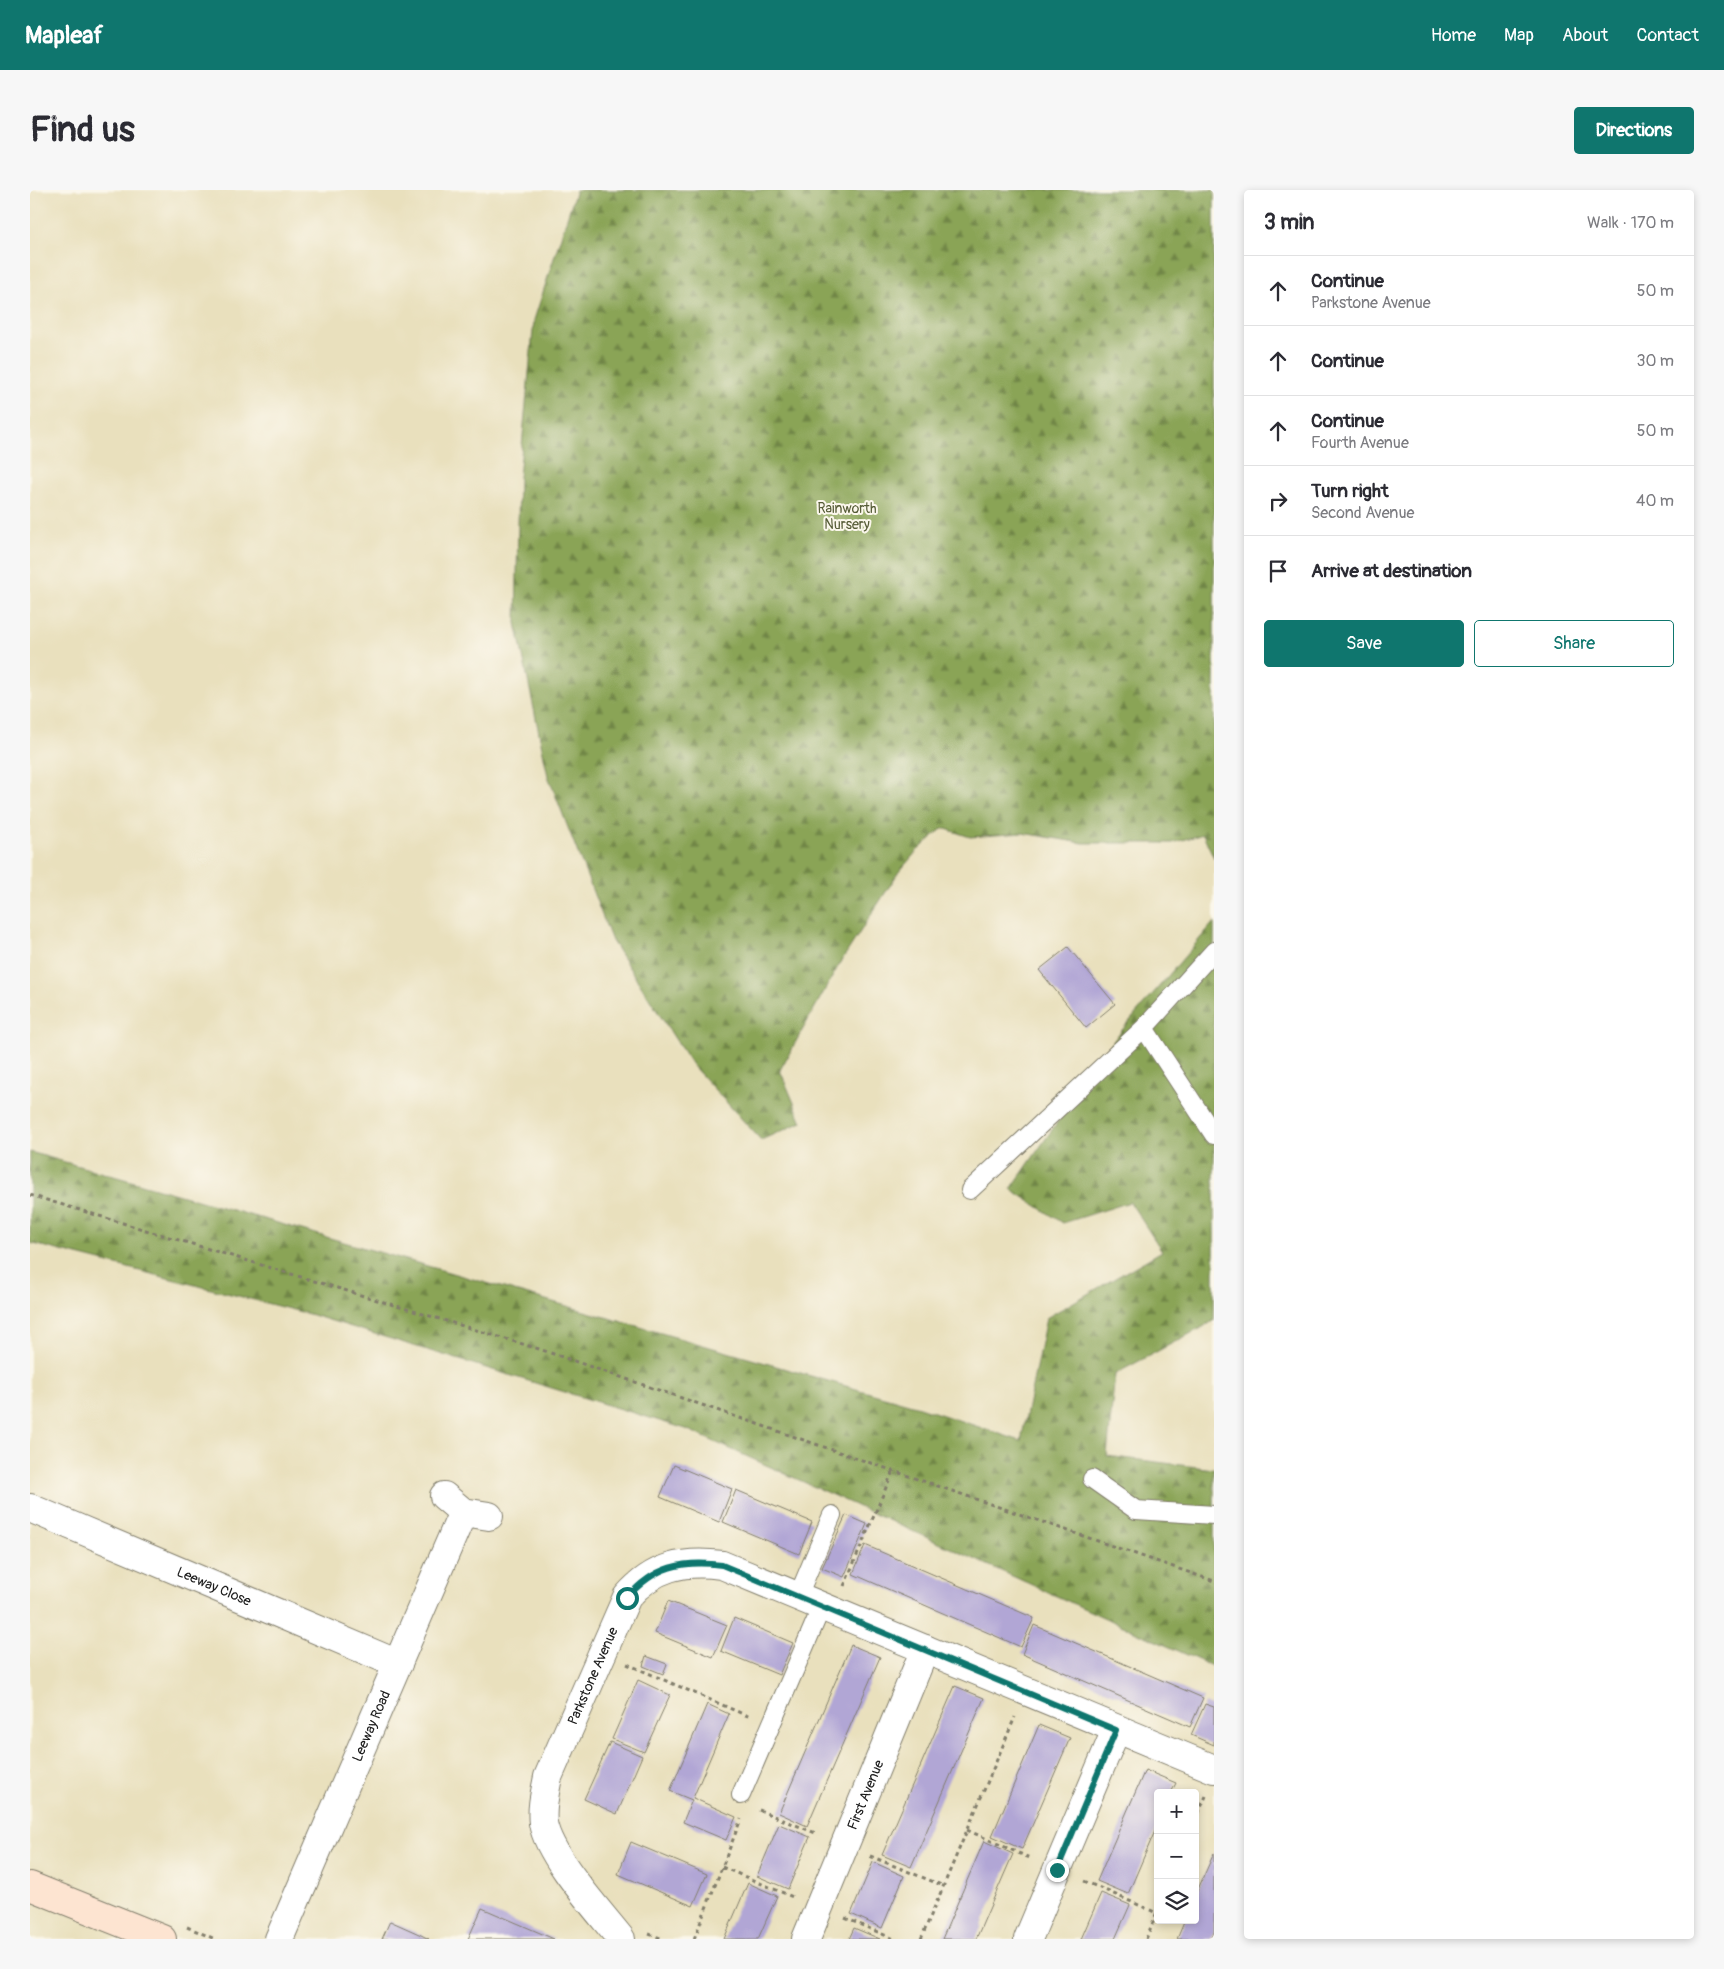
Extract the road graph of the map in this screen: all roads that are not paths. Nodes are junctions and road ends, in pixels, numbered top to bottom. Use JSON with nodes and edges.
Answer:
{"nodes":[{"id":1,"x":1214,"y":951,"type":"edge"},
{"id":2,"x":1144,"y":1028,"type":"junction"},
{"id":3,"x":1214,"y":1135,"type":"edge"},
{"id":4,"x":970,"y":1190,"type":"dead end"},
{"id":5,"x":1092,"y":1479,"type":"dead end"},
{"id":6,"x":30,"y":1508,"type":"edge"},
{"id":7,"x":1214,"y":1515,"type":"edge"},
{"id":8,"x":490,"y":1516,"type":"dead end"},
{"id":9,"x":832,"y":1516,"type":"dead end"},
{"id":10,"x":818,"y":1604,"type":"junction"},
{"id":11,"x":925,"y":1649,"type":"junction"},
{"id":12,"x":398,"y":1664,"type":"junction"},
{"id":13,"x":1116,"y":1730,"type":"junction"},
{"id":14,"x":1214,"y":1769,"type":"edge"},
{"id":15,"x":741,"y":1795,"type":"road end"},
{"id":16,"x":30,"y":1886,"type":"edge"},
{"id":17,"x":162,"y":1939,"type":"edge"},
{"id":18,"x":279,"y":1939,"type":"edge"},
{"id":19,"x":621,"y":1939,"type":"edge"},
{"id":20,"x":806,"y":1939,"type":"edge"},
{"id":21,"x":1028,"y":1939,"type":"edge"}],
"edges":[{"from":1,"to":2,"type":"lane"},
{"from":2,"to":3,"type":"lane"},
{"from":2,"to":4,"type":"lane"},
{"from":5,"to":7,"type":"lane"},
{"from":6,"to":12,"type":"street","name":"Leeway Close"},
{"from":8,"to":12,"type":"street","name":"Leeway Road"},
{"from":9,"to":10,"type":"lane"},
{"from":10,"to":11,"type":"street","name":"Parkstone Avenue"},
{"from":10,"to":15,"type":"lane"},
{"from":10,"to":19,"type":"street","name":"Parkstone Avenue"},
{"from":11,"to":13,"type":"street","name":"Parkstone Avenue"},
{"from":11,"to":20,"type":"street","name":"First Avenue"},
{"from":12,"to":18,"type":"street","name":"Leeway Road"},
{"from":13,"to":14,"type":"street","name":"Parkstone Avenue"},
{"from":13,"to":21,"type":"street"},
{"from":16,"to":17,"type":"main road"}]}
